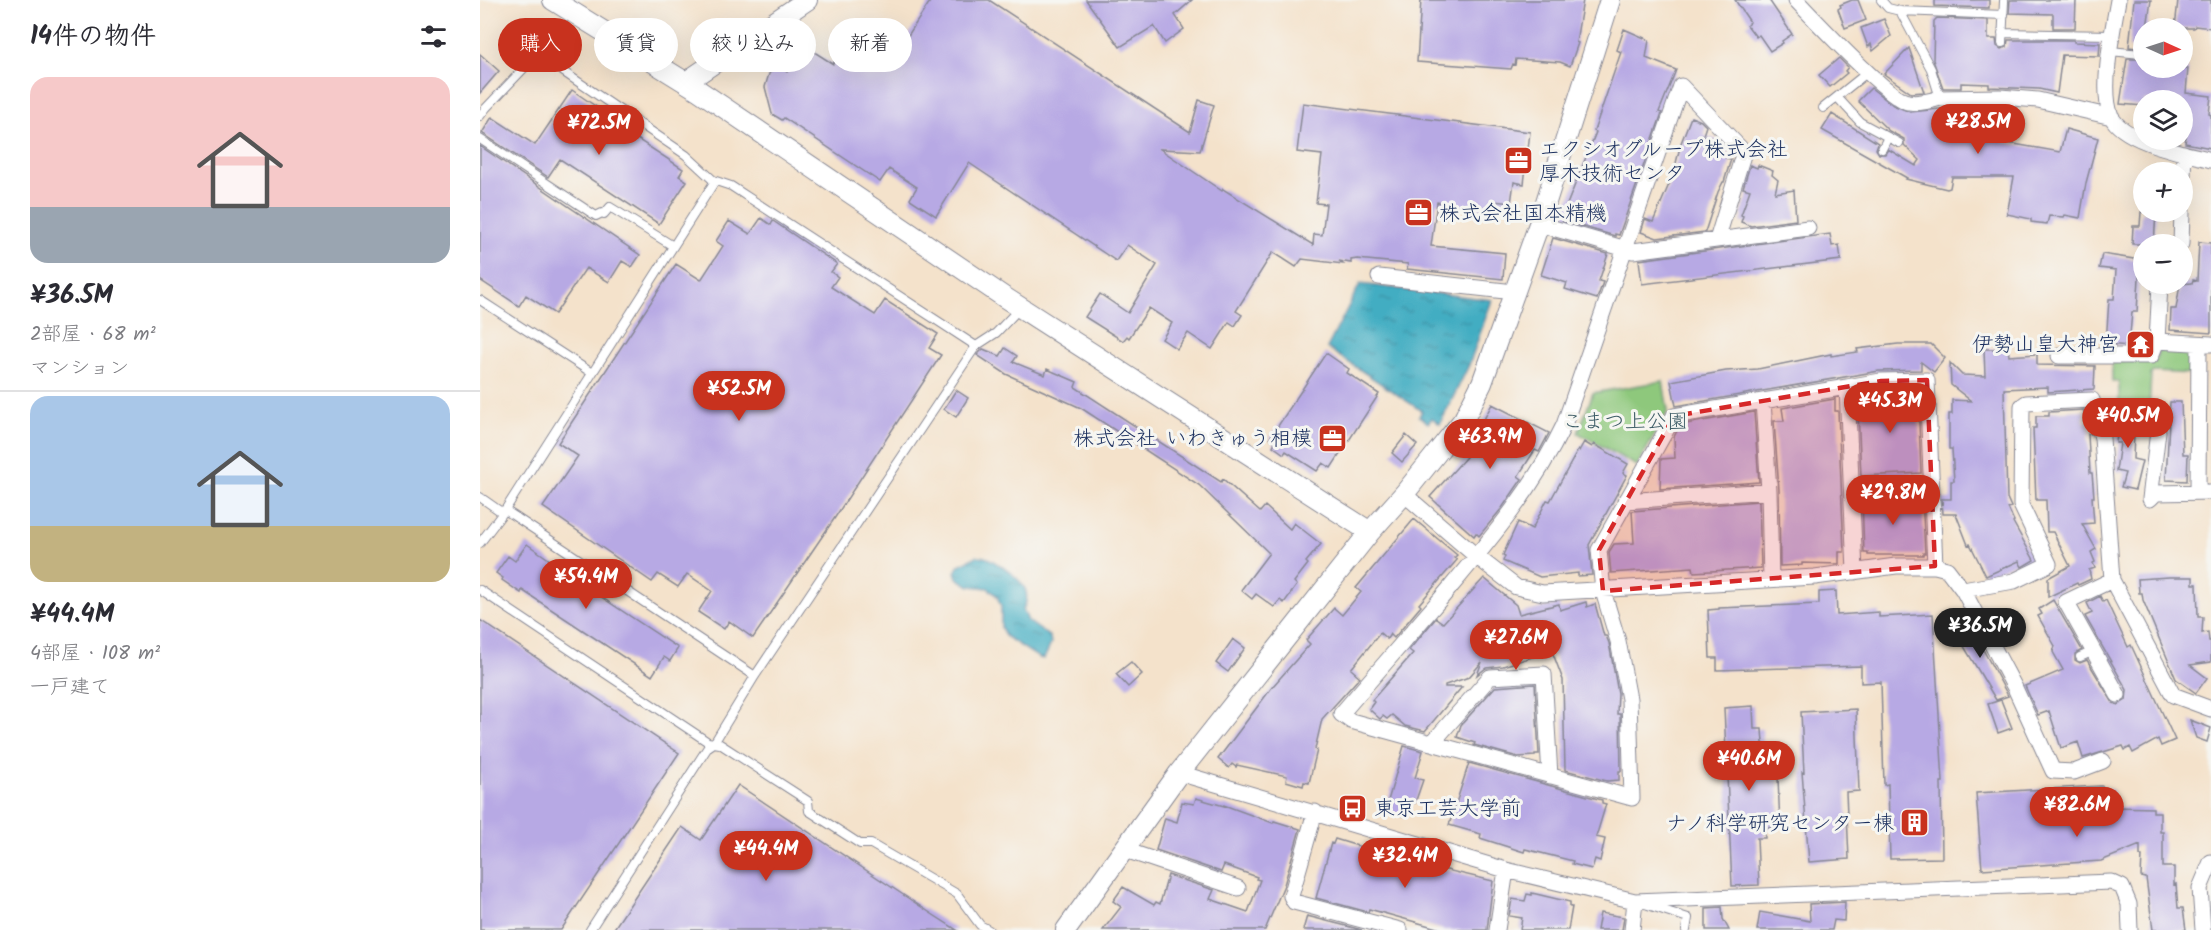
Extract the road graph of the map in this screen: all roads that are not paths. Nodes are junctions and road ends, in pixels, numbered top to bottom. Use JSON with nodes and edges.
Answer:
{"nodes":[{"id":1,"x":554,"y":0,"type":"edge"},
{"id":2,"x":807,"y":0,"type":"edge"},
{"id":3,"x":1610,"y":0,"type":"edge"},
{"id":4,"x":1796,"y":0,"type":"edge"},
{"id":5,"x":1881,"y":0,"type":"edge"},
{"id":6,"x":2118,"y":0,"type":"edge"},
{"id":7,"x":2004,"y":2,"type":"dead end"},
{"id":8,"x":1900,"y":11,"type":"junction"},
{"id":9,"x":2004,"y":15,"type":"junction"},
{"id":10,"x":2002,"y":33,"type":"junction"},
{"id":11,"x":2112,"y":35,"type":"junction"},
{"id":12,"x":2002,"y":43,"type":"dead end"},
{"id":13,"x":2110,"y":51,"type":"junction"},
{"id":14,"x":2133,"y":53,"type":"edge"},
{"id":15,"x":1868,"y":72,"type":"junction"},
{"id":16,"x":686,"y":82,"type":"junction"},
{"id":17,"x":1837,"y":97,"type":"junction"},
{"id":18,"x":1940,"y":98,"type":"junction"},
{"id":19,"x":1823,"y":108,"type":"dead end"},
{"id":20,"x":480,"y":116,"type":"edge"},
{"id":21,"x":2112,"y":117,"type":"junction"},
{"id":22,"x":1888,"y":137,"type":"junction"},
{"id":23,"x":480,"y":139,"type":"edge"},
{"id":24,"x":1899,"y":143,"type":"dead end"},
{"id":25,"x":1882,"y":148,"type":"dead end"},
{"id":26,"x":2184,"y":153,"type":"junction"},
{"id":27,"x":2211,"y":160,"type":"edge"},
{"id":28,"x":2184,"y":162,"type":"edge"},
{"id":29,"x":715,"y":181,"type":"junction"},
{"id":30,"x":1539,"y":224,"type":"junction"},
{"id":31,"x":1808,"y":228,"type":"dead end"},
{"id":32,"x":1717,"y":240,"type":"junction"},
{"id":33,"x":673,"y":246,"type":"junction"},
{"id":34,"x":1623,"y":250,"type":"junction"},
{"id":35,"x":1388,"y":273,"type":"dead end"},
{"id":36,"x":1515,"y":292,"type":"junction"},
{"id":37,"x":2159,"y":294,"type":"edge"},
{"id":38,"x":480,"y":300,"type":"edge"},
{"id":39,"x":1020,"y":308,"type":"junction"},
{"id":40,"x":2157,"y":341,"type":"junction"},
{"id":41,"x":2205,"y":344,"type":"edge"},
{"id":42,"x":976,"y":346,"type":"junction"},
{"id":43,"x":2059,"y":356,"type":"dead end"},
{"id":44,"x":592,"y":373,"type":"junction"},
{"id":45,"x":1847,"y":387,"type":"junction"},
{"id":46,"x":1763,"y":401,"type":"junction"},
{"id":47,"x":2158,"y":431,"type":"dead end"},
{"id":48,"x":1769,"y":491,"type":"junction"},
{"id":49,"x":2204,"y":492,"type":"edge"},
{"id":50,"x":1404,"y":494,"type":"junction"},
{"id":51,"x":480,"y":497,"type":"edge"},
{"id":52,"x":1625,"y":501,"type":"junction"},
{"id":53,"x":505,"y":510,"type":"junction"},
{"id":54,"x":1370,"y":532,"type":"junction"},
{"id":55,"x":480,"y":543,"type":"edge"},
{"id":56,"x":1476,"y":556,"type":"junction"},
{"id":57,"x":1935,"y":566,"type":"junction"},
{"id":58,"x":1855,"y":572,"type":"junction"},
{"id":59,"x":1771,"y":580,"type":"junction"},
{"id":60,"x":2112,"y":580,"type":"junction"},
{"id":61,"x":480,"y":590,"type":"edge"},
{"id":62,"x":1963,"y":590,"type":"junction"},
{"id":63,"x":1603,"y":591,"type":"junction"},
{"id":64,"x":755,"y":676,"type":"junction"},
{"id":65,"x":2118,"y":695,"type":"dead end"},
{"id":66,"x":2211,"y":709,"type":"edge"},
{"id":67,"x":1432,"y":743,"type":"junction"},
{"id":68,"x":714,"y":744,"type":"junction"},
{"id":69,"x":2103,"y":761,"type":"dead end"},
{"id":70,"x":1179,"y":773,"type":"junction"},
{"id":71,"x":1550,"y":776,"type":"junction"},
{"id":72,"x":1315,"y":812,"type":"junction"},
{"id":73,"x":1122,"y":849,"type":"junction"},
{"id":74,"x":2211,"y":862,"type":"edge"},
{"id":75,"x":1506,"y":870,"type":"junction"},
{"id":76,"x":1238,"y":888,"type":"dead end"},
{"id":77,"x":1635,"y":901,"type":"junction"},
{"id":78,"x":590,"y":930,"type":"edge"},
{"id":79,"x":989,"y":930,"type":"edge"},
{"id":80,"x":1066,"y":930,"type":"edge"},
{"id":81,"x":1400,"y":930,"type":"edge"},
{"id":82,"x":1497,"y":930,"type":"edge"},
{"id":83,"x":1632,"y":930,"type":"edge"},
{"id":84,"x":1686,"y":930,"type":"edge"},
{"id":85,"x":2130,"y":930,"type":"edge"},
{"id":86,"x":2203,"y":930,"type":"edge"}],
"edges":[{"from":1,"to":16,"type":"street"},
{"from":2,"to":16,"type":"street"},
{"from":3,"to":30,"type":"street"},
{"from":4,"to":15,"type":"street"},
{"from":5,"to":8,"type":"lane"},
{"from":6,"to":11,"type":"street"},
{"from":7,"to":9,"type":"lane"},
{"from":8,"to":9,"type":"lane"},
{"from":8,"to":18,"type":"lane"},
{"from":9,"to":10,"type":"lane"},
{"from":10,"to":11,"type":"lane"},
{"from":10,"to":12,"type":"lane"},
{"from":11,"to":13,"type":"street"},
{"from":13,"to":14,"type":"lane"},
{"from":13,"to":21,"type":"street"},
{"from":15,"to":17,"type":"lane"},
{"from":15,"to":18,"type":"street"},
{"from":16,"to":39,"type":"street"},
{"from":17,"to":19,"type":"lane"},
{"from":17,"to":22,"type":"lane"},
{"from":18,"to":21,"type":"street"},
{"from":20,"to":29,"type":"lane"},
{"from":21,"to":26,"type":"street"},
{"from":22,"to":24,"type":"lane"},
{"from":22,"to":25,"type":"lane"},
{"from":23,"to":33,"type":"lane"},
{"from":26,"to":27,"type":"street"},
{"from":26,"to":28,"type":"street"},
{"from":29,"to":33,"type":"lane"},
{"from":29,"to":42,"type":"lane"},
{"from":30,"to":34,"type":"street"},
{"from":30,"to":36,"type":"street"},
{"from":31,"to":32,"type":"street"},
{"from":32,"to":34,"type":"street"},
{"from":32,"to":34,"type":"street"},
{"from":33,"to":44,"type":"lane"},
{"from":34,"to":56,"type":"street"},
{"from":35,"to":36,"type":"street"},
{"from":36,"to":50,"type":"street"},
{"from":37,"to":40,"type":"street"},
{"from":38,"to":44,"type":"lane"},
{"from":39,"to":42,"type":"lane"},
{"from":39,"to":54,"type":"street"},
{"from":40,"to":41,"type":"street"},
{"from":40,"to":43,"type":"street"},
{"from":41,"to":49,"type":"street"},
{"from":42,"to":64,"type":"lane"},
{"from":44,"to":53,"type":"lane"},
{"from":45,"to":46,"type":"street"},
{"from":45,"to":57,"type":"street"},
{"from":45,"to":58,"type":"street"},
{"from":46,"to":48,"type":"street"},
{"from":46,"to":52,"type":"street"},
{"from":47,"to":49,"type":"street"},
{"from":48,"to":52,"type":"street"},
{"from":48,"to":59,"type":"street"},
{"from":50,"to":54,"type":"street"},
{"from":50,"to":56,"type":"street"},
{"from":51,"to":53,"type":"lane"},
{"from":52,"to":63,"type":"street"},
{"from":53,"to":55,"type":"lane"},
{"from":53,"to":64,"type":"lane"},
{"from":54,"to":70,"type":"street"},
{"from":56,"to":63,"type":"street"},
{"from":56,"to":67,"type":"street"},
{"from":57,"to":58,"type":"street"},
{"from":57,"to":62,"type":"street"},
{"from":58,"to":59,"type":"street"},
{"from":59,"to":63,"type":"street"},
{"from":60,"to":62,"type":"street"},
{"from":60,"to":65,"type":"street"},
{"from":60,"to":66,"type":"street"},
{"from":61,"to":68,"type":"lane"},
{"from":62,"to":69,"type":"street"},
{"from":63,"to":71,"type":"street"},
{"from":64,"to":68,"type":"lane"},
{"from":67,"to":71,"type":"street"},
{"from":67,"to":71,"type":"street"},
{"from":68,"to":78,"type":"lane"},
{"from":68,"to":79,"type":"lane"},
{"from":70,"to":72,"type":"street"},
{"from":70,"to":73,"type":"street"},
{"from":72,"to":75,"type":"street"},
{"from":72,"to":81,"type":"street"},
{"from":73,"to":76,"type":"street"},
{"from":73,"to":80,"type":"street"},
{"from":74,"to":86,"type":"street"},
{"from":75,"to":77,"type":"street"},
{"from":75,"to":82,"type":"street"},
{"from":77,"to":83,"type":"street"},
{"from":77,"to":84,"type":"lane"},
{"from":77,"to":85,"type":"street"}]}
